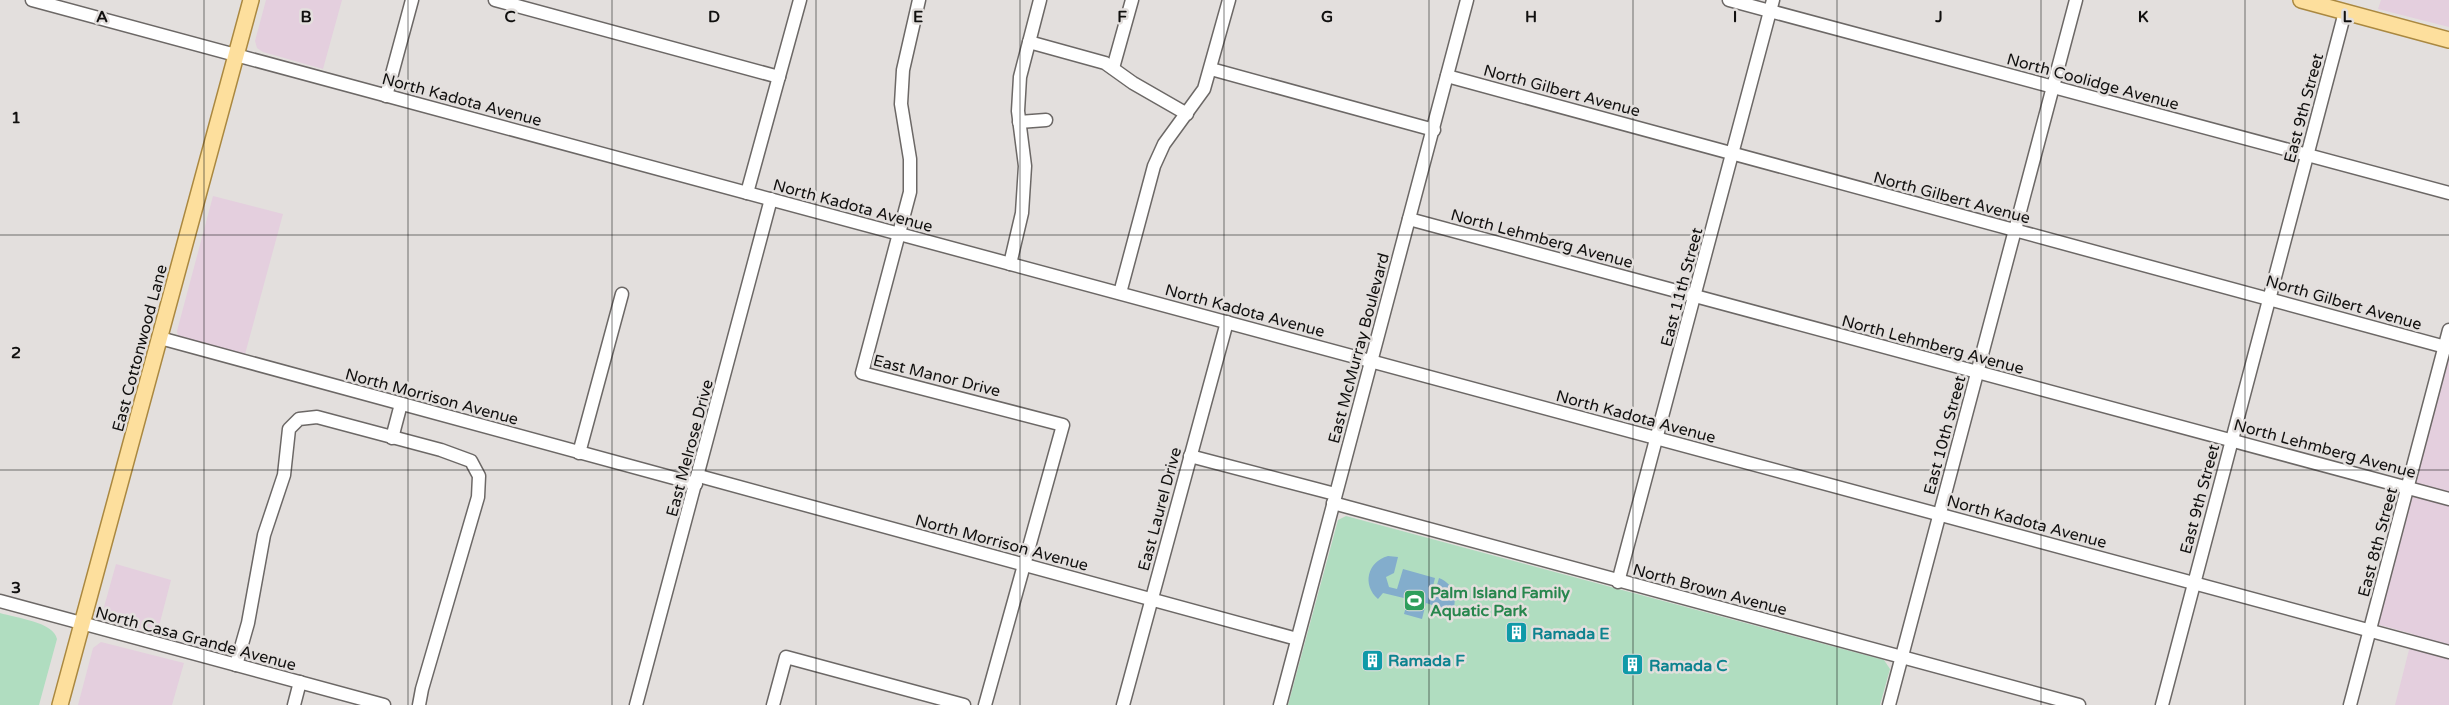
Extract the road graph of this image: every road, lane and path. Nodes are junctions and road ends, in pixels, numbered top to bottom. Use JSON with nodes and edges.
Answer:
{"nodes":[{"id":1,"x":32,"y":0,"type":"edge"},
{"id":2,"x":251,"y":0,"type":"edge"},
{"id":3,"x":412,"y":0,"type":"edge"},
{"id":4,"x":495,"y":0,"type":"edge"},
{"id":5,"x":800,"y":0,"type":"edge"},
{"id":6,"x":919,"y":0,"type":"edge"},
{"id":7,"x":1040,"y":0,"type":"edge"},
{"id":8,"x":1132,"y":0,"type":"edge"},
{"id":9,"x":1229,"y":0,"type":"edge"},
{"id":10,"x":1467,"y":0,"type":"edge"},
{"id":11,"x":1728,"y":0,"type":"edge"},
{"id":12,"x":2076,"y":0,"type":"edge"},
{"id":13,"x":2301,"y":0,"type":"edge"},
{"id":14,"x":1772,"y":6,"type":"edge"},
{"id":15,"x":2345,"y":12,"type":"junction"},
{"id":16,"x":2449,"y":40,"type":"edge"},
{"id":17,"x":1029,"y":42,"type":"junction"},
{"id":18,"x":236,"y":55,"type":"junction"},
{"id":19,"x":1113,"y":68,"type":"junction"},
{"id":20,"x":1211,"y":69,"type":"junction"},
{"id":21,"x":1447,"y":76,"type":"junction"},
{"id":22,"x":779,"y":77,"type":"junction"},
{"id":23,"x":2053,"y":87,"type":"junction"},
{"id":24,"x":386,"y":96,"type":"junction"},
{"id":25,"x":1186,"y":114,"type":"junction"},
{"id":26,"x":1046,"y":120,"type":"dead end"},
{"id":27,"x":1019,"y":122,"type":"junction"},
{"id":28,"x":1434,"y":130,"type":"junction"},
{"id":29,"x":1734,"y":154,"type":"junction"},
{"id":30,"x":2307,"y":154,"type":"junction"},
{"id":31,"x":747,"y":193,"type":"junction"},
{"id":32,"x":2449,"y":193,"type":"edge"},
{"id":33,"x":771,"y":199,"type":"junction"},
{"id":34,"x":1409,"y":219,"type":"junction"},
{"id":35,"x":2015,"y":231,"type":"junction"},
{"id":36,"x":900,"y":234,"type":"junction"},
{"id":37,"x":1010,"y":264,"type":"junction"},
{"id":38,"x":1120,"y":293,"type":"junction"},
{"id":39,"x":622,"y":294,"type":"dead end"},
{"id":40,"x":1695,"y":296,"type":"junction"},
{"id":41,"x":2268,"y":298,"type":"junction"},
{"id":42,"x":1227,"y":322,"type":"junction"},
{"id":43,"x":2449,"y":330,"type":"edge"},
{"id":44,"x":160,"y":338,"type":"junction"},
{"id":45,"x":2447,"y":347,"type":"edge"},
{"id":46,"x":1372,"y":361,"type":"junction"},
{"id":47,"x":1977,"y":373,"type":"junction"},
{"id":48,"x":401,"y":404,"type":"junction"},
{"id":49,"x":392,"y":438,"type":"junction"},
{"id":50,"x":1656,"y":438,"type":"junction"},
{"id":51,"x":2232,"y":440,"type":"junction"},
{"id":52,"x":579,"y":453,"type":"junction"},
{"id":53,"x":1190,"y":456,"type":"junction"},
{"id":54,"x":698,"y":480,"type":"junction"},
{"id":55,"x":2409,"y":488,"type":"junction"},
{"id":56,"x":1334,"y":498,"type":"junction"},
{"id":57,"x":2449,"y":499,"type":"edge"},
{"id":58,"x":1940,"y":515,"type":"junction"},
{"id":59,"x":1025,"y":565,"type":"junction"},
{"id":60,"x":1618,"y":582,"type":"junction"},
{"id":61,"x":2194,"y":583,"type":"junction"},
{"id":62,"x":1152,"y":598,"type":"junction"},
{"id":63,"x":0,"y":601,"type":"edge"},
{"id":64,"x":82,"y":624,"type":"junction"},
{"id":65,"x":2370,"y":630,"type":"junction"},
{"id":66,"x":1297,"y":639,"type":"junction"},
{"id":67,"x":2449,"y":652,"type":"edge"},
{"id":68,"x":1902,"y":656,"type":"junction"},
{"id":69,"x":236,"y":665,"type":"junction"},
{"id":70,"x":300,"y":682,"type":"junction"},
{"id":71,"x":60,"y":705,"type":"edge"},
{"id":72,"x":294,"y":705,"type":"edge"},
{"id":73,"x":384,"y":705,"type":"edge"},
{"id":74,"x":420,"y":705,"type":"edge"},
{"id":75,"x":636,"y":705,"type":"edge"},
{"id":76,"x":773,"y":705,"type":"edge"},
{"id":77,"x":964,"y":705,"type":"edge"},
{"id":78,"x":985,"y":705,"type":"edge"},
{"id":79,"x":1123,"y":705,"type":"edge"},
{"id":80,"x":1280,"y":705,"type":"edge"},
{"id":81,"x":1889,"y":705,"type":"edge"},
{"id":82,"x":2080,"y":705,"type":"edge"},
{"id":83,"x":2162,"y":705,"type":"edge"},
{"id":84,"x":2350,"y":705,"type":"edge"}],
"edges":[{"from":1,"to":18,"type":"street","name":"North Kadota Avenue"},
{"from":2,"to":18,"type":"main road","name":"East Cottonwood Lane"},
{"from":3,"to":24,"type":"street"},
{"from":4,"to":22,"type":"street"},
{"from":5,"to":22,"type":"street"},
{"from":6,"to":36,"type":"street","name":"East Manor Drive"},
{"from":7,"to":17,"type":"street"},
{"from":8,"to":19,"type":"street"},
{"from":9,"to":20,"type":"street"},
{"from":10,"to":21,"type":"street","name":"East McMurray Boulevard"},
{"from":11,"to":14,"type":"street","name":"North Coolidge Avenue"},
{"from":12,"to":23,"type":"street","name":"East 10th Street"},
{"from":13,"to":15,"type":"main road"},
{"from":14,"to":23,"type":"street","name":"North Coolidge Avenue"},
{"from":14,"to":29,"type":"street","name":"East 11th Street"},
{"from":15,"to":16,"type":"main road"},
{"from":15,"to":30,"type":"street","name":"East 9th Street"},
{"from":17,"to":19,"type":"street"},
{"from":17,"to":27,"type":"street"},
{"from":18,"to":24,"type":"street","name":"North Kadota Avenue"},
{"from":18,"to":44,"type":"main road","name":"East Cottonwood Lane"},
{"from":19,"to":25,"type":"street"},
{"from":20,"to":25,"type":"street"},
{"from":20,"to":28,"type":"street"},
{"from":21,"to":28,"type":"street","name":"East McMurray Boulevard"},
{"from":21,"to":29,"type":"street","name":"North Gilbert Avenue"},
{"from":22,"to":31,"type":"street"},
{"from":23,"to":30,"type":"street","name":"North Coolidge Avenue"},
{"from":23,"to":35,"type":"street","name":"East 10th Street"},
{"from":24,"to":31,"type":"street","name":"North Kadota Avenue"},
{"from":25,"to":38,"type":"street"},
{"from":26,"to":27,"type":"street"},
{"from":27,"to":37,"type":"street"},
{"from":28,"to":34,"type":"street","name":"East McMurray Boulevard"},
{"from":29,"to":35,"type":"street","name":"North Gilbert Avenue"},
{"from":29,"to":40,"type":"street","name":"East 11th Street"},
{"from":30,"to":32,"type":"street","name":"North Coolidge Avenue"},
{"from":30,"to":41,"type":"street","name":"East 9th Street"},
{"from":31,"to":33,"type":"street","name":"North Kadota Avenue"},
{"from":33,"to":36,"type":"street","name":"North Kadota Avenue"},
{"from":33,"to":54,"type":"street","name":"East Melrose Drive"},
{"from":34,"to":40,"type":"street","name":"North Lehmberg Avenue"},
{"from":34,"to":46,"type":"street","name":"East McMurray Boulevard"},
{"from":35,"to":41,"type":"street","name":"North Gilbert Avenue"},
{"from":35,"to":47,"type":"street","name":"East 10th Street"},
{"from":36,"to":37,"type":"street","name":"North Kadota Avenue"},
{"from":36,"to":59,"type":"street","name":"East Manor Drive"},
{"from":37,"to":38,"type":"street","name":"North Kadota Avenue"},
{"from":38,"to":42,"type":"street","name":"North Kadota Avenue"},
{"from":39,"to":52,"type":"street"},
{"from":40,"to":47,"type":"street","name":"North Lehmberg Avenue"},
{"from":40,"to":50,"type":"street","name":"East 11th Street"},
{"from":41,"to":45,"type":"street","name":"North Gilbert Avenue"},
{"from":41,"to":51,"type":"street","name":"East 9th Street"},
{"from":42,"to":46,"type":"street","name":"North Kadota Avenue"},
{"from":42,"to":53,"type":"street","name":"East Laurel Drive"},
{"from":43,"to":45,"type":"street","name":"East 8th Street"},
{"from":44,"to":48,"type":"street","name":"North Morrison Avenue"},
{"from":44,"to":64,"type":"main road","name":"East Cottonwood Lane"},
{"from":45,"to":55,"type":"street","name":"East 8th Street"},
{"from":46,"to":50,"type":"street","name":"North Kadota Avenue"},
{"from":46,"to":56,"type":"street","name":"East McMurray Boulevard"},
{"from":47,"to":51,"type":"street","name":"North Lehmberg Avenue"},
{"from":47,"to":58,"type":"street","name":"East 10th Street"},
{"from":48,"to":49,"type":"street"},
{"from":48,"to":52,"type":"street","name":"North Morrison Avenue"},
{"from":49,"to":69,"type":"street"},
{"from":49,"to":74,"type":"street"},
{"from":50,"to":58,"type":"street","name":"North Kadota Avenue"},
{"from":50,"to":60,"type":"street","name":"East 11th Street"},
{"from":51,"to":55,"type":"street","name":"North Lehmberg Avenue"},
{"from":51,"to":61,"type":"street","name":"East 9th Street"},
{"from":52,"to":54,"type":"street","name":"North Morrison Avenue"},
{"from":53,"to":56,"type":"street","name":"North Brown Avenue"},
{"from":53,"to":62,"type":"street","name":"East Laurel Drive"},
{"from":54,"to":59,"type":"street","name":"North Morrison Avenue"},
{"from":54,"to":75,"type":"street","name":"East Melrose Drive"},
{"from":55,"to":57,"type":"street","name":"North Lehmberg Avenue"},
{"from":55,"to":65,"type":"street","name":"East 8th Street"},
{"from":56,"to":60,"type":"street","name":"North Brown Avenue"},
{"from":56,"to":66,"type":"street","name":"East McMurray Boulevard"},
{"from":58,"to":61,"type":"street","name":"North Kadota Avenue"},
{"from":58,"to":68,"type":"street","name":"East 10th Street"},
{"from":59,"to":62,"type":"street","name":"North Morrison Avenue"},
{"from":59,"to":78,"type":"street","name":"East Manor Drive"},
{"from":60,"to":68,"type":"street","name":"North Brown Avenue"},
{"from":61,"to":65,"type":"street","name":"North Kadota Avenue"},
{"from":61,"to":83,"type":"street","name":"East 9th Street"},
{"from":62,"to":66,"type":"street","name":"North Morrison Avenue"},
{"from":62,"to":79,"type":"street","name":"East Laurel Drive"},
{"from":63,"to":64,"type":"street","name":"North Casa Grande Avenue"},
{"from":64,"to":69,"type":"street","name":"North Casa Grande Avenue"},
{"from":64,"to":71,"type":"main road","name":"East Cottonwood Lane"},
{"from":65,"to":67,"type":"street","name":"North Kadota Avenue"},
{"from":65,"to":84,"type":"street","name":"East 8th Street"},
{"from":66,"to":80,"type":"street","name":"East McMurray Boulevard"},
{"from":68,"to":81,"type":"street","name":"East 10th Street"},
{"from":68,"to":82,"type":"street","name":"North Brown Avenue"},
{"from":69,"to":70,"type":"street","name":"North Casa Grande Avenue"},
{"from":70,"to":72,"type":"street"},
{"from":70,"to":73,"type":"street","name":"North Casa Grande Avenue"},
{"from":76,"to":77,"type":"street"}]}
